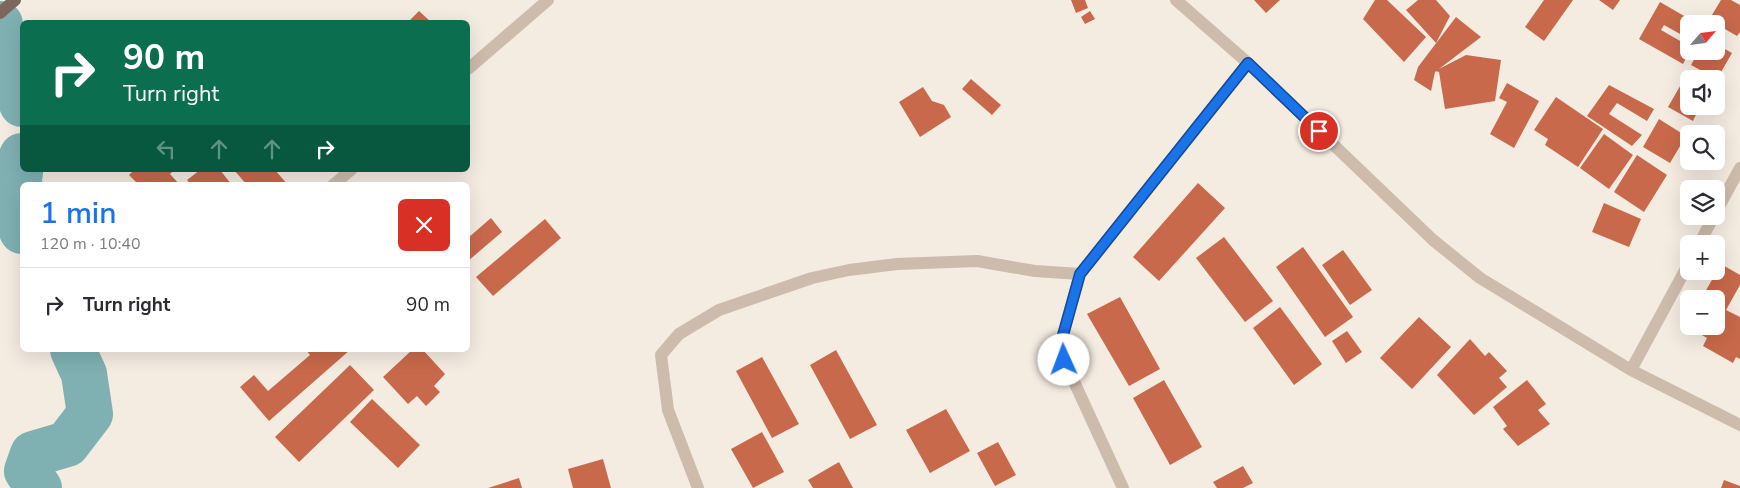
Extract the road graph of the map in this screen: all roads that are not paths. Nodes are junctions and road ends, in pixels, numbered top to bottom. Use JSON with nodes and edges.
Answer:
{"nodes":[{"id":1,"x":15,"y":0,"type":"edge"},
{"id":2,"x":548,"y":0,"type":"edge"},
{"id":3,"x":1176,"y":0,"type":"edge"},
{"id":4,"x":0,"y":13,"type":"edge"},
{"id":5,"x":1248,"y":63,"type":"junction"},
{"id":6,"x":470,"y":67,"type":"edge"},
{"id":7,"x":1740,"y":168,"type":"edge"},
{"id":8,"x":349,"y":172,"type":"edge"},
{"id":9,"x":337,"y":182,"type":"edge"},
{"id":10,"x":1725,"y":196,"type":"edge"},
{"id":11,"x":1080,"y":274,"type":"junction"},
{"id":12,"x":1680,"y":279,"type":"edge"},
{"id":13,"x":1630,"y":370,"type":"junction"},
{"id":14,"x":1740,"y":425,"type":"edge"},
{"id":15,"x":698,"y":488,"type":"edge"},
{"id":16,"x":1123,"y":488,"type":"edge"}],
"edges":[{"from":1,"to":4,"type":"main road"},
{"from":2,"to":6,"type":"street"},
{"from":3,"to":5,"type":"street"},
{"from":5,"to":11,"type":"street"},
{"from":5,"to":13,"type":"street"},
{"from":7,"to":10,"type":"street"},
{"from":8,"to":9,"type":"street"},
{"from":11,"to":15,"type":"street"},
{"from":11,"to":16,"type":"street"},
{"from":12,"to":13,"type":"street"},
{"from":13,"to":14,"type":"street"}]}
